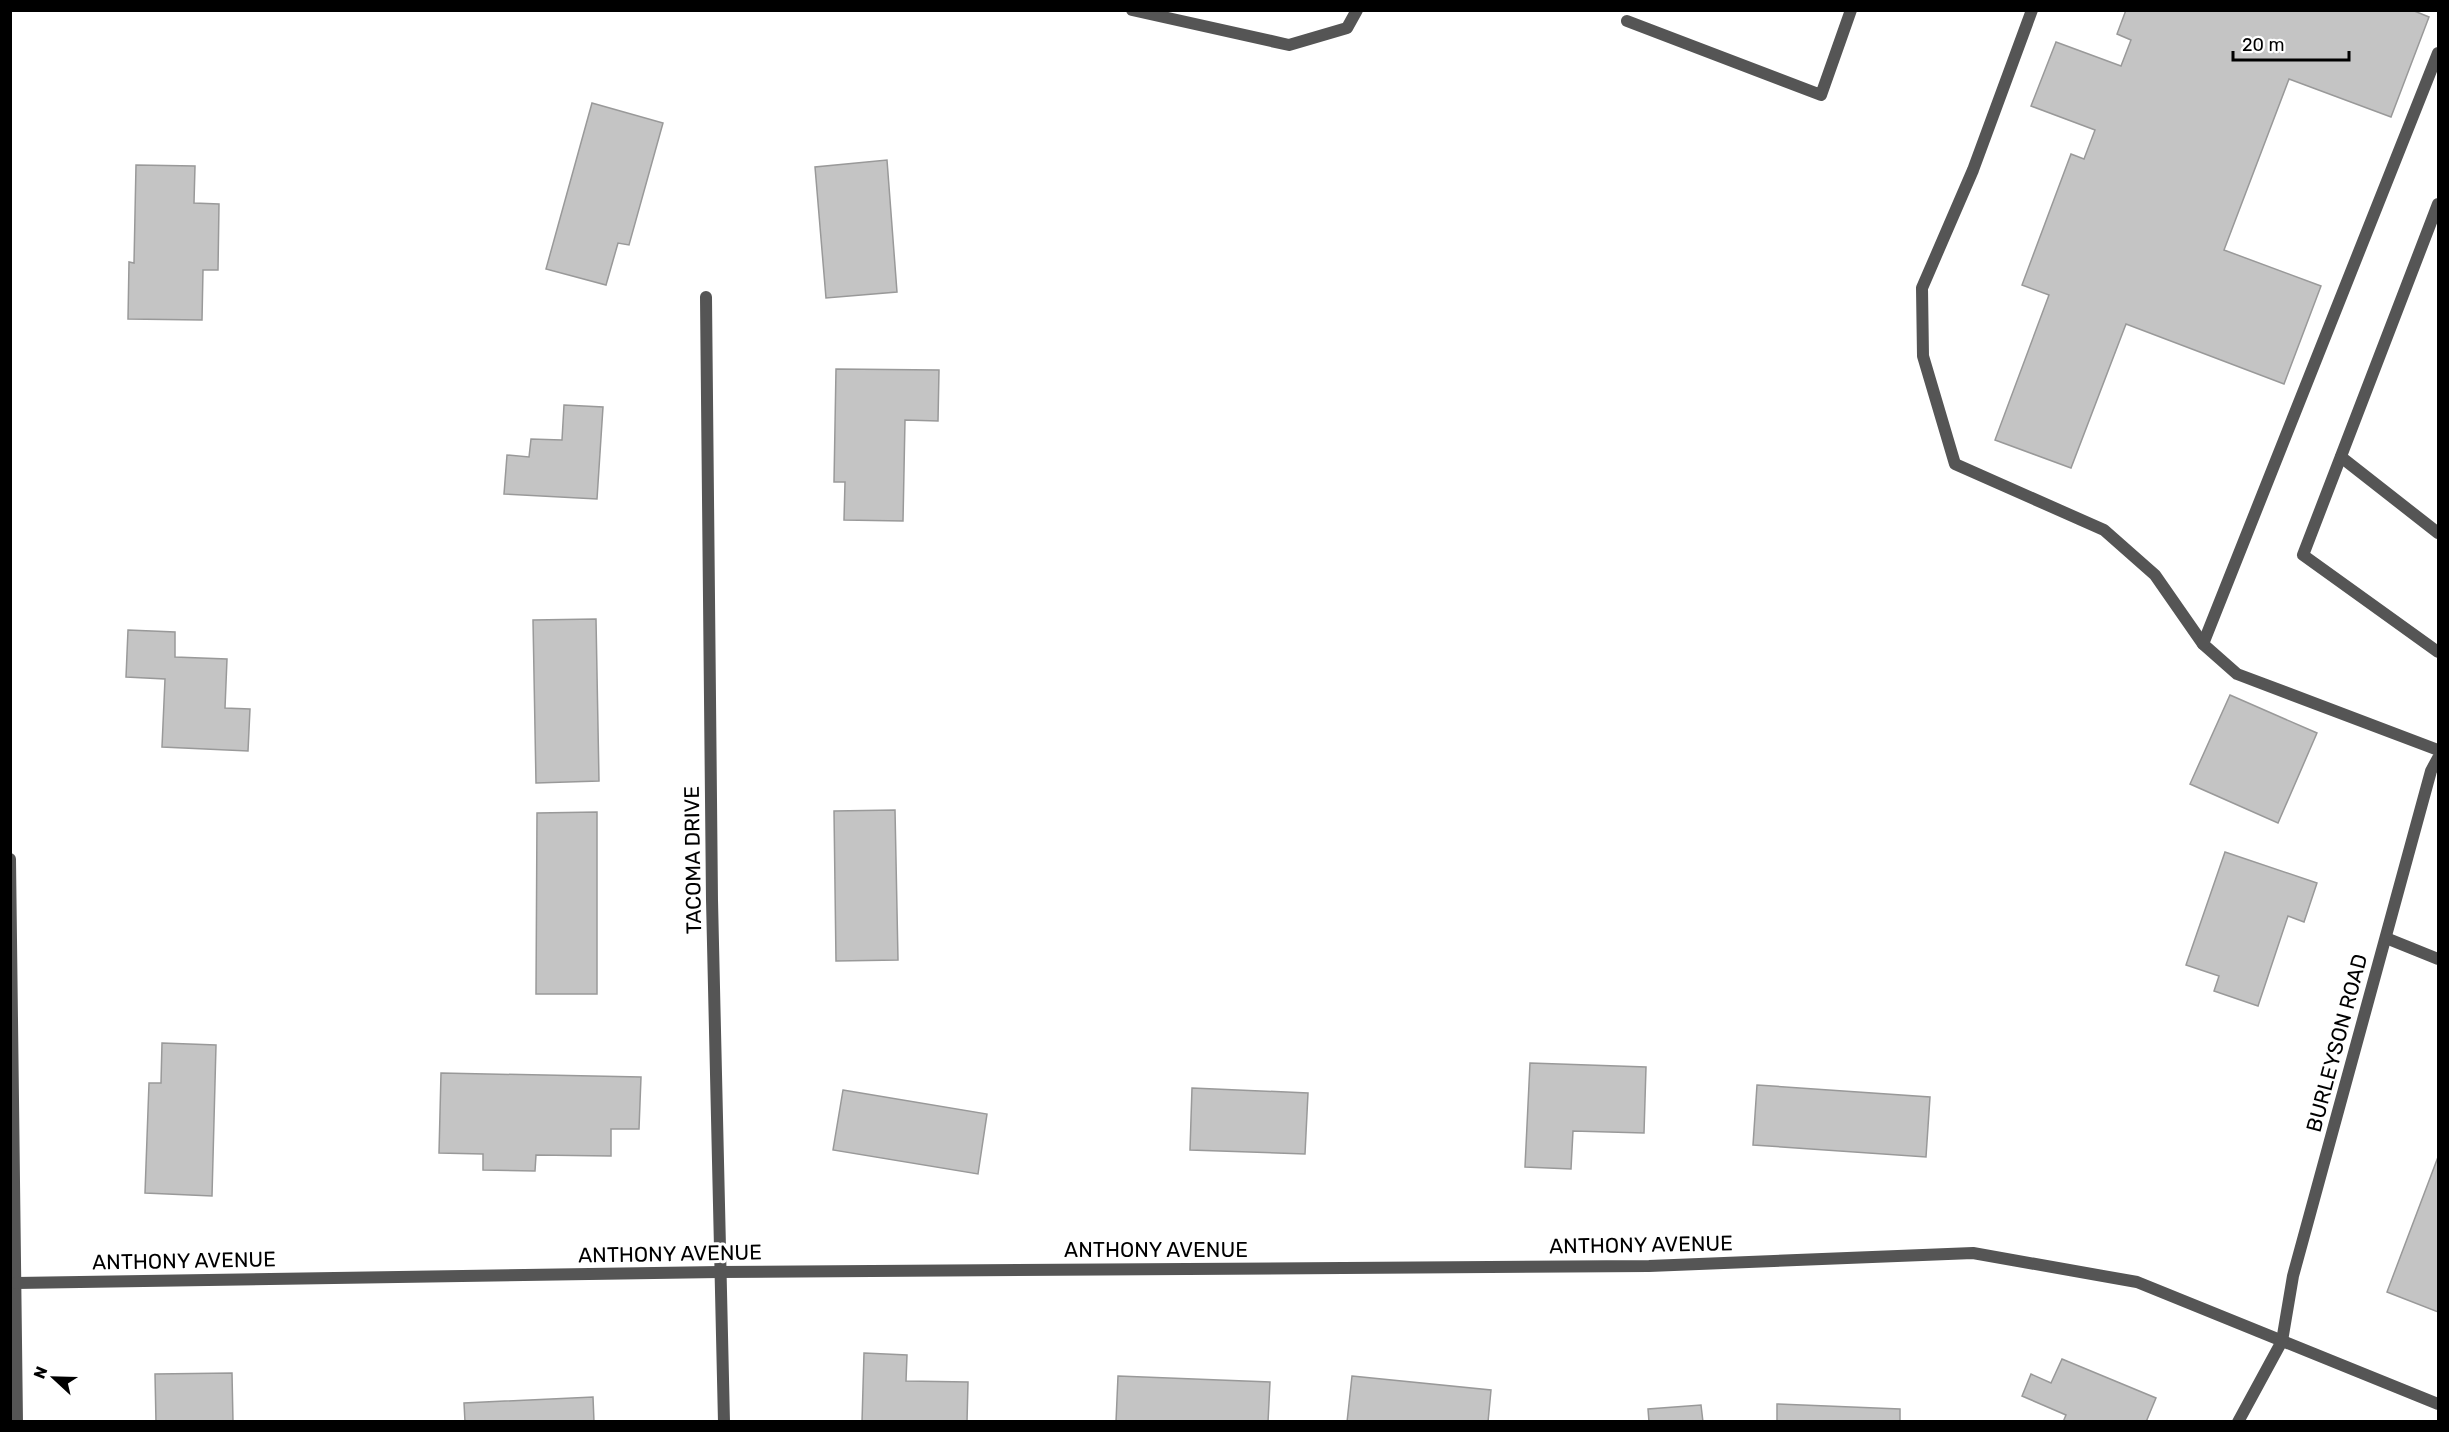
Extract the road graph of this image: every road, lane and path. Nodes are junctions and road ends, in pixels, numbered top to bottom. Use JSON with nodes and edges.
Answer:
{"nodes":[{"id":1,"x":1132,"y":10,"type":"edge"},
{"id":2,"x":1357,"y":10,"type":"edge"},
{"id":3,"x":1851,"y":10,"type":"edge"},
{"id":4,"x":2032,"y":10,"type":"edge"},
{"id":5,"x":1627,"y":21,"type":"dead end"},
{"id":6,"x":2439,"y":53,"type":"edge"},
{"id":7,"x":2439,"y":204,"type":"edge"},
{"id":8,"x":706,"y":297,"type":"dead end"},
{"id":9,"x":2341,"y":457,"type":"junction"},
{"id":10,"x":2439,"y":532,"type":"edge"},
{"id":11,"x":2203,"y":644,"type":"junction"},
{"id":12,"x":2439,"y":652,"type":"edge"},
{"id":13,"x":2439,"y":750,"type":"edge"},
{"id":14,"x":2439,"y":758,"type":"edge"},
{"id":15,"x":10,"y":860,"type":"edge"},
{"id":16,"x":2386,"y":938,"type":"junction"},
{"id":17,"x":2439,"y":959,"type":"edge"},
{"id":18,"x":719,"y":1272,"type":"junction"},
{"id":19,"x":16,"y":1283,"type":"junction"},
{"id":20,"x":2282,"y":1341,"type":"junction"},
{"id":21,"x":2439,"y":1404,"type":"edge"},
{"id":22,"x":17,"y":1422,"type":"edge"},
{"id":23,"x":724,"y":1422,"type":"edge"},
{"id":24,"x":2238,"y":1422,"type":"edge"}],
"edges":[{"from":1,"to":2,"type":"street"},
{"from":3,"to":5,"type":"street"},
{"from":4,"to":11,"type":"street"},
{"from":6,"to":11,"type":"street"},
{"from":7,"to":9,"type":"street"},
{"from":8,"to":18,"type":"street","name":"TACOMA DRIVE"},
{"from":9,"to":10,"type":"street"},
{"from":9,"to":12,"type":"street"},
{"from":11,"to":13,"type":"street"},
{"from":14,"to":16,"type":"street","name":"BURLEYSON ROAD"},
{"from":15,"to":19,"type":"street"},
{"from":16,"to":17,"type":"street"},
{"from":16,"to":20,"type":"street","name":"BURLEYSON ROAD"},
{"from":18,"to":19,"type":"street","name":"ANTHONY AVENUE"},
{"from":18,"to":20,"type":"street","name":"ANTHONY AVENUE"},
{"from":18,"to":23,"type":"street","name":"TACOMA DRIVE"},
{"from":19,"to":22,"type":"street"},
{"from":20,"to":21,"type":"street","name":"ANTHONY AVENUE"},
{"from":20,"to":24,"type":"street","name":"BURLEYSON ROAD"}]}
